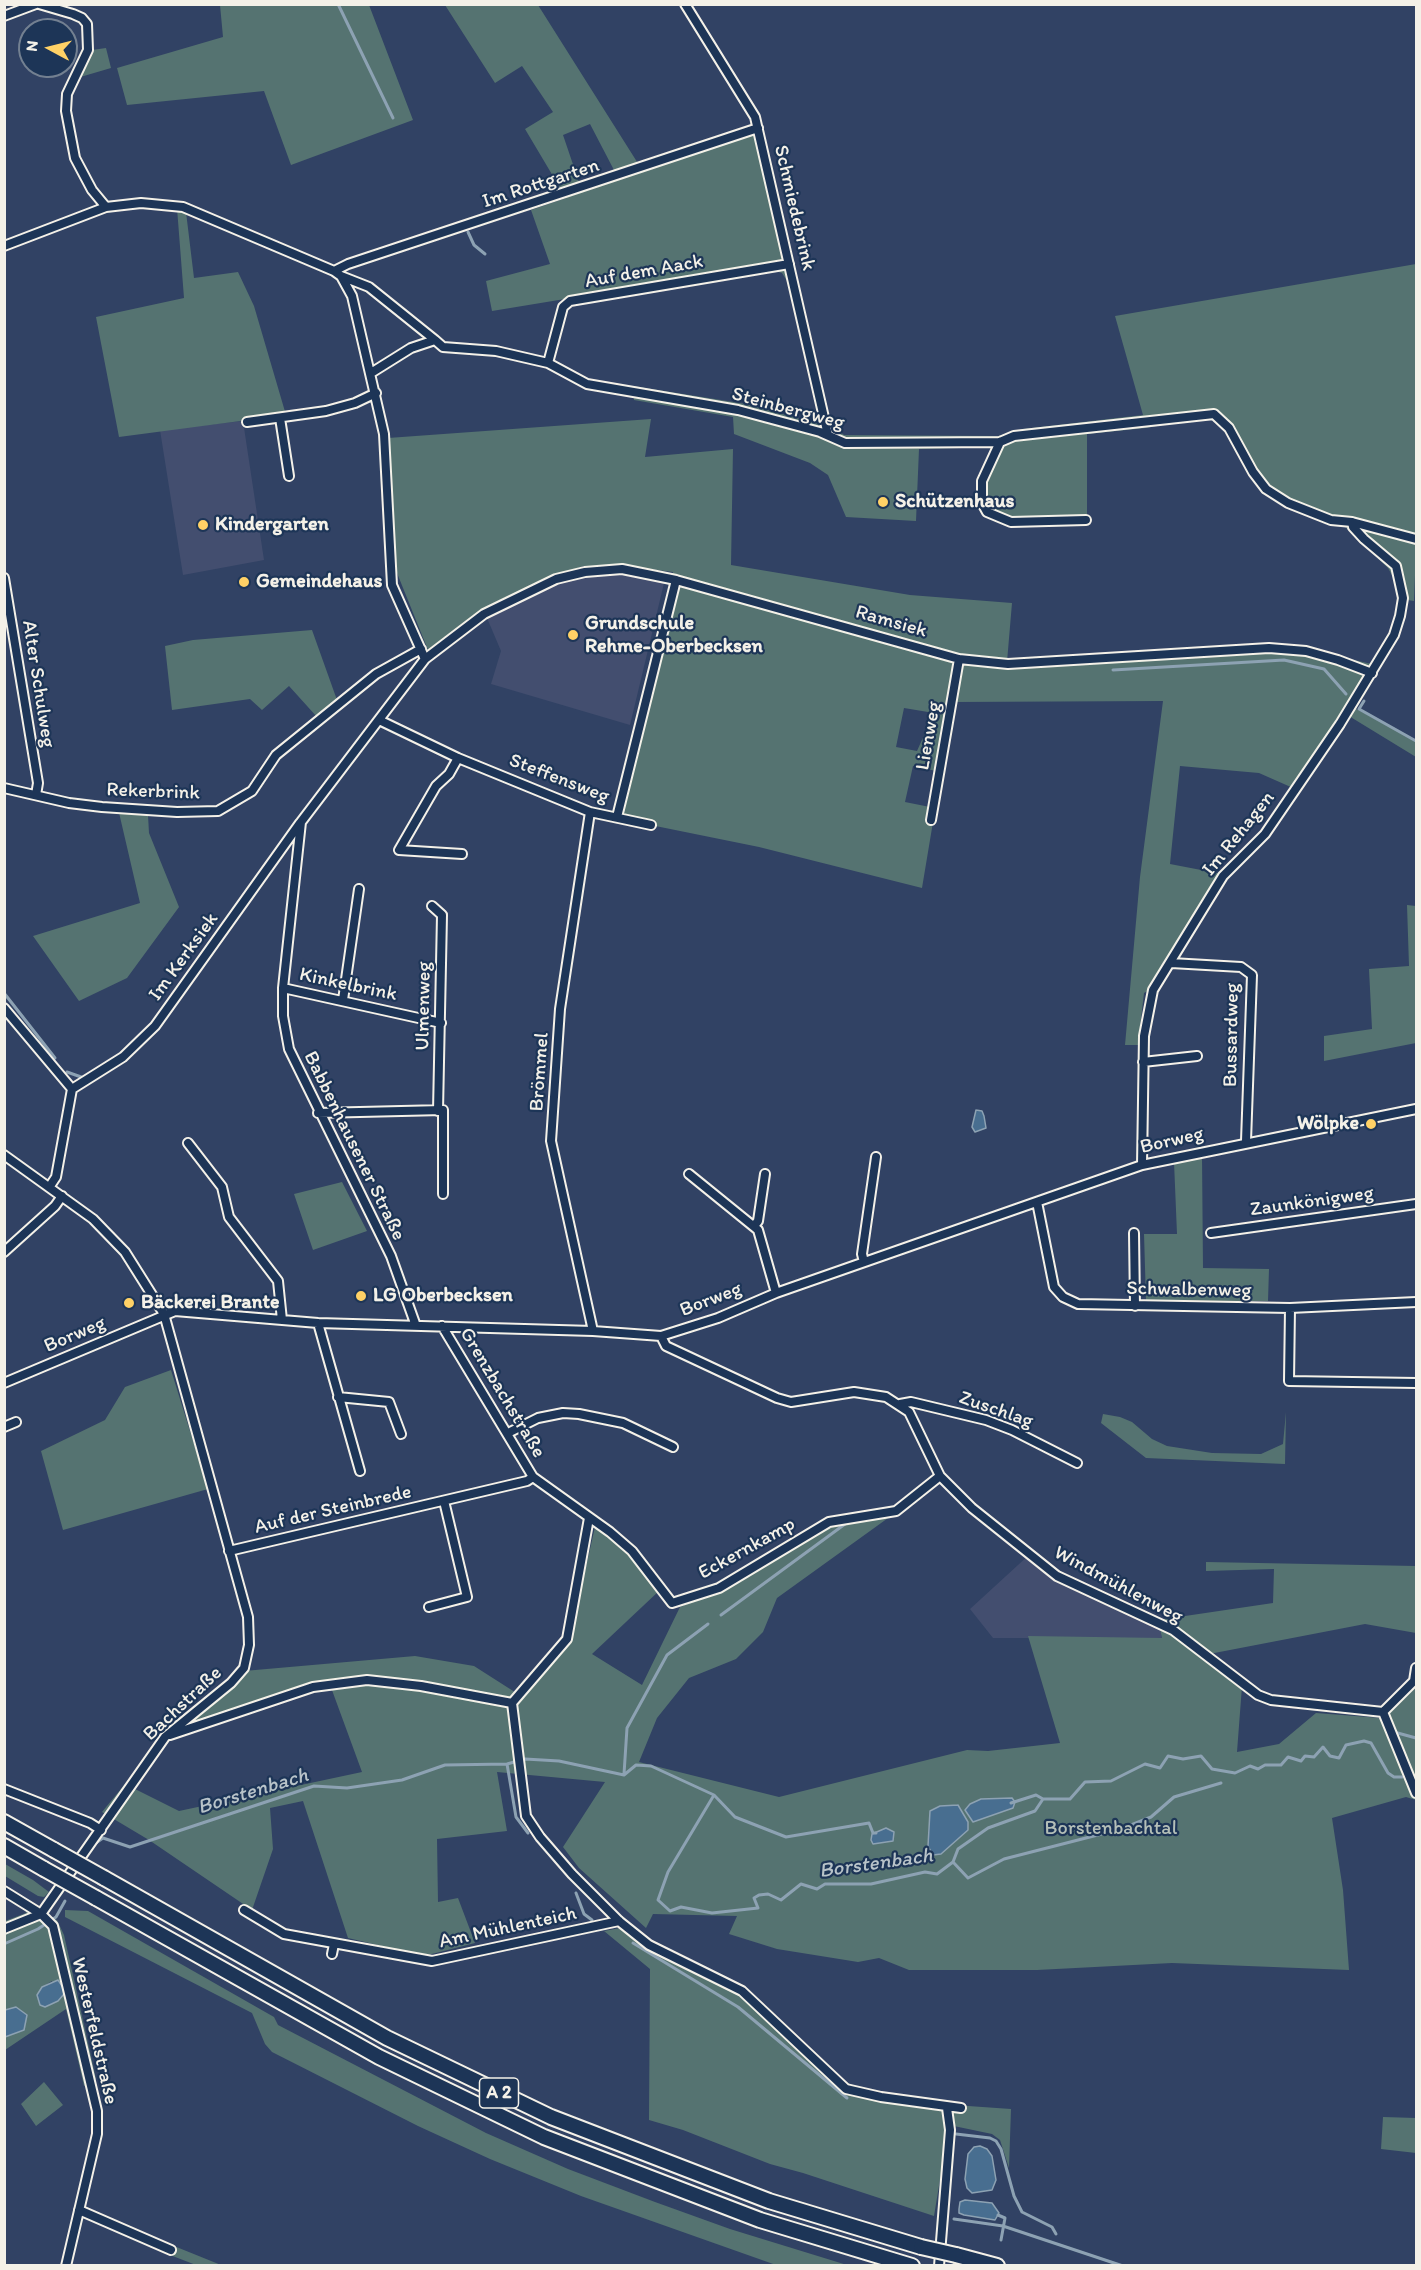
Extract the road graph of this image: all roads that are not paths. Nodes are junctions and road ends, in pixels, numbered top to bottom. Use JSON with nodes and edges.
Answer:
{"nodes":[{"id":1,"x":38,"y":4,"type":"edge"},
{"id":2,"x":685,"y":4,"type":"edge"},
{"id":3,"x":4,"y":16,"type":"edge"},
{"id":4,"x":758,"y":128,"type":"junction"},
{"id":5,"x":106,"y":207,"type":"junction"},
{"id":6,"x":4,"y":246,"type":"edge"},
{"id":7,"x":789,"y":264,"type":"junction"},
{"id":8,"x":337,"y":274,"type":"junction"},
{"id":9,"x":435,"y":340,"type":"junction"},
{"id":10,"x":548,"y":363,"type":"junction"},
{"id":11,"x":371,"y":373,"type":"junction"},
{"id":12,"x":376,"y":393,"type":"junction"},
{"id":13,"x":280,"y":418,"type":"junction"},
{"id":14,"x":247,"y":422,"type":"dead end"},
{"id":15,"x":828,"y":435,"type":"junction"},
{"id":16,"x":1000,"y":442,"type":"junction"},
{"id":17,"x":289,"y":476,"type":"dead end"},
{"id":18,"x":1086,"y":520,"type":"dead end"},
{"id":19,"x":1352,"y":522,"type":"junction"},
{"id":20,"x":1416,"y":539,"type":"edge"},
{"id":21,"x":4,"y":578,"type":"edge"},
{"id":22,"x":676,"y":580,"type":"junction"},
{"id":23,"x":421,"y":648,"type":"junction"},
{"id":24,"x":425,"y":658,"type":"junction"},
{"id":25,"x":959,"y":658,"type":"junction"},
{"id":26,"x":1372,"y":674,"type":"junction"},
{"id":27,"x":379,"y":720,"type":"junction"},
{"id":28,"x":458,"y":758,"type":"junction"},
{"id":29,"x":4,"y":788,"type":"edge"},
{"id":30,"x":36,"y":795,"type":"junction"},
{"id":31,"x":590,"y":812,"type":"junction"},
{"id":32,"x":617,"y":818,"type":"junction"},
{"id":33,"x":931,"y":820,"type":"dead end"},
{"id":34,"x":301,"y":822,"type":"junction"},
{"id":35,"x":651,"y":825,"type":"dead end"},
{"id":36,"x":462,"y":854,"type":"dead end"},
{"id":37,"x":359,"y":889,"type":"dead end"},
{"id":38,"x":432,"y":906,"type":"dead end"},
{"id":39,"x":1171,"y":963,"type":"junction"},
{"id":40,"x":283,"y":988,"type":"junction"},
{"id":41,"x":343,"y":1000,"type":"junction"},
{"id":42,"x":4,"y":1008,"type":"edge"},
{"id":43,"x":441,"y":1023,"type":"junction"},
{"id":44,"x":1197,"y":1056,"type":"dead end"},
{"id":45,"x":1143,"y":1062,"type":"junction"},
{"id":46,"x":72,"y":1089,"type":"junction"},
{"id":47,"x":1416,"y":1109,"type":"edge"},
{"id":48,"x":438,"y":1111,"type":"junction"},
{"id":49,"x":318,"y":1113,"type":"junction"},
{"id":50,"x":1246,"y":1141,"type":"junction"},
{"id":51,"x":188,"y":1143,"type":"dead end"},
{"id":52,"x":4,"y":1155,"type":"edge"},
{"id":53,"x":876,"y":1157,"type":"dead end"},
{"id":54,"x":1142,"y":1165,"type":"junction"},
{"id":55,"x":689,"y":1174,"type":"dead end"},
{"id":56,"x":765,"y":1174,"type":"dead end"},
{"id":57,"x":50,"y":1186,"type":"junction"},
{"id":58,"x":443,"y":1194,"type":"dead end"},
{"id":59,"x":62,"y":1196,"type":"junction"},
{"id":60,"x":1037,"y":1202,"type":"junction"},
{"id":61,"x":1416,"y":1204,"type":"edge"},
{"id":62,"x":754,"y":1226,"type":"junction"},
{"id":63,"x":1134,"y":1233,"type":"dead end"},
{"id":64,"x":1211,"y":1233,"type":"dead end"},
{"id":65,"x":4,"y":1252,"type":"edge"},
{"id":66,"x":864,"y":1262,"type":"junction"},
{"id":67,"x":776,"y":1293,"type":"junction"},
{"id":68,"x":1416,"y":1302,"type":"edge"},
{"id":69,"x":1135,"y":1306,"type":"junction"},
{"id":70,"x":1290,"y":1308,"type":"junction"},
{"id":71,"x":164,"y":1314,"type":"junction"},
{"id":72,"x":282,"y":1320,"type":"junction"},
{"id":73,"x":318,"y":1323,"type":"junction"},
{"id":74,"x":416,"y":1326,"type":"junction"},
{"id":75,"x":442,"y":1326,"type":"junction"},
{"id":76,"x":593,"y":1331,"type":"junction"},
{"id":77,"x":661,"y":1336,"type":"junction"},
{"id":78,"x":4,"y":1383,"type":"edge"},
{"id":79,"x":1416,"y":1383,"type":"edge"},
{"id":80,"x":338,"y":1397,"type":"junction"},
{"id":81,"x":900,"y":1404,"type":"junction"},
{"id":82,"x":16,"y":1422,"type":"dead end"},
{"id":83,"x":4,"y":1427,"type":"edge"},
{"id":84,"x":508,"y":1433,"type":"junction"},
{"id":85,"x":401,"y":1434,"type":"dead end"},
{"id":86,"x":673,"y":1447,"type":"dead end"},
{"id":87,"x":1077,"y":1462,"type":"dead end"},
{"id":88,"x":360,"y":1471,"type":"dead end"},
{"id":89,"x":940,"y":1476,"type":"junction"},
{"id":90,"x":533,"y":1478,"type":"junction"},
{"id":91,"x":444,"y":1501,"type":"junction"},
{"id":92,"x":589,"y":1518,"type":"junction"},
{"id":93,"x":229,"y":1551,"type":"junction"},
{"id":94,"x":429,"y":1607,"type":"dead end"},
{"id":95,"x":1416,"y":1668,"type":"edge"},
{"id":96,"x":512,"y":1703,"type":"junction"},
{"id":97,"x":1383,"y":1712,"type":"junction"},
{"id":98,"x":165,"y":1737,"type":"junction"},
{"id":99,"x":4,"y":1789,"type":"edge"},
{"id":100,"x":1416,"y":1793,"type":"edge"},
{"id":101,"x":4,"y":1822,"type":"edge"},
{"id":102,"x":101,"y":1830,"type":"junction"},
{"id":103,"x":4,"y":1846,"type":"edge"},
{"id":104,"x":4,"y":1891,"type":"edge"},
{"id":105,"x":244,"y":1910,"type":"dead end"},
{"id":106,"x":42,"y":1915,"type":"junction"},
{"id":107,"x":619,"y":1921,"type":"junction"},
{"id":108,"x":4,"y":1929,"type":"edge"},
{"id":109,"x":334,"y":1944,"type":"junction"},
{"id":110,"x":332,"y":1954,"type":"dead end"},
{"id":111,"x":947,"y":2108,"type":"junction"},
{"id":112,"x":961,"y":2108,"type":"dead end"},
{"id":113,"x":80,"y":2210,"type":"junction"},
{"id":114,"x":171,"y":2250,"type":"dead end"},
{"id":115,"x":66,"y":2265,"type":"edge"},
{"id":116,"x":912,"y":2265,"type":"edge"},
{"id":117,"x":939,"y":2265,"type":"edge"},
{"id":118,"x":997,"y":2265,"type":"edge"}],
"edges":[{"from":1,"to":3,"type":"street"},
{"from":1,"to":5,"type":"street"},
{"from":2,"to":4,"type":"street","name":"Schmiedebrink"},
{"from":4,"to":7,"type":"street","name":"Schmiedebrink"},
{"from":4,"to":8,"type":"street","name":"Im Rottgarten"},
{"from":5,"to":6,"type":"street"},
{"from":5,"to":8,"type":"street"},
{"from":7,"to":10,"type":"street","name":"Auf dem Aack"},
{"from":7,"to":15,"type":"street","name":"Schmiedebrink"},
{"from":8,"to":9,"type":"street","name":"Steinbergweg"},
{"from":8,"to":11,"type":"street"},
{"from":9,"to":10,"type":"street","name":"Steinbergweg"},
{"from":9,"to":11,"type":"street"},
{"from":10,"to":15,"type":"street","name":"Steinbergweg"},
{"from":11,"to":12,"type":"street"},
{"from":12,"to":13,"type":"street"},
{"from":12,"to":23,"type":"street"},
{"from":13,"to":14,"type":"street"},
{"from":13,"to":17,"type":"street"},
{"from":15,"to":16,"type":"street","name":"Steinbergweg"},
{"from":16,"to":18,"type":"street"},
{"from":16,"to":19,"type":"street","name":"Steinbergweg"},
{"from":19,"to":20,"type":"street"},
{"from":19,"to":26,"type":"street","name":"Im Rehagen"},
{"from":21,"to":30,"type":"street","name":"Alter Schulweg"},
{"from":22,"to":24,"type":"street","name":"Ramsiek"},
{"from":22,"to":25,"type":"street","name":"Ramsiek"},
{"from":22,"to":32,"type":"street"},
{"from":23,"to":24,"type":"street"},
{"from":23,"to":30,"type":"street","name":"Rekerbrink"},
{"from":24,"to":27,"type":"street"},
{"from":25,"to":26,"type":"street","name":"Ramsiek"},
{"from":25,"to":33,"type":"street","name":"Lienweg"},
{"from":26,"to":39,"type":"street","name":"Im Rehagen"},
{"from":27,"to":28,"type":"street","name":"Steffensweg"},
{"from":27,"to":34,"type":"street"},
{"from":28,"to":31,"type":"street","name":"Steffensweg"},
{"from":28,"to":36,"type":"street"},
{"from":29,"to":30,"type":"street","name":"Rekerbrink"},
{"from":31,"to":32,"type":"street","name":"Steffensweg"},
{"from":31,"to":76,"type":"street","name":"Brömmel"},
{"from":32,"to":35,"type":"street","name":"Steffensweg"},
{"from":34,"to":40,"type":"street","name":"Babbenhausener Straße"},
{"from":34,"to":46,"type":"street","name":"Im Kerksiek"},
{"from":37,"to":41,"type":"street"},
{"from":38,"to":43,"type":"street","name":"Ulmenweg"},
{"from":39,"to":45,"type":"street","name":"Im Rehagen"},
{"from":39,"to":50,"type":"street","name":"Bussardweg"},
{"from":40,"to":41,"type":"street","name":"Kinkelbrink"},
{"from":40,"to":49,"type":"street","name":"Babbenhausener Straße"},
{"from":41,"to":43,"type":"street","name":"Kinkelbrink"},
{"from":42,"to":46,"type":"street"},
{"from":43,"to":48,"type":"street","name":"Ulmenweg"},
{"from":44,"to":45,"type":"street"},
{"from":45,"to":54,"type":"street","name":"Im Rehagen"},
{"from":46,"to":57,"type":"street"},
{"from":47,"to":50,"type":"street","name":"Borweg"},
{"from":48,"to":49,"type":"street"},
{"from":48,"to":58,"type":"street","name":"Ulmenweg"},
{"from":49,"to":74,"type":"street","name":"Babbenhausener Straße"},
{"from":50,"to":54,"type":"street","name":"Borweg"},
{"from":51,"to":72,"type":"street"},
{"from":52,"to":57,"type":"street","name":"Bachstraße"},
{"from":53,"to":66,"type":"street"},
{"from":54,"to":60,"type":"street","name":"Borweg"},
{"from":55,"to":62,"type":"street"},
{"from":56,"to":62,"type":"street"},
{"from":57,"to":59,"type":"street","name":"Bachstraße"},
{"from":59,"to":65,"type":"street"},
{"from":59,"to":71,"type":"street","name":"Bachstraße"},
{"from":60,"to":66,"type":"street","name":"Borweg"},
{"from":60,"to":69,"type":"street","name":"Schwalbenweg"},
{"from":61,"to":64,"type":"street","name":"Zaunkönigweg"},
{"from":62,"to":67,"type":"street"},
{"from":63,"to":69,"type":"street"},
{"from":66,"to":67,"type":"street","name":"Borweg"},
{"from":67,"to":77,"type":"street","name":"Borweg"},
{"from":68,"to":70,"type":"street","name":"Schwalbenweg"},
{"from":69,"to":70,"type":"street","name":"Schwalbenweg"},
{"from":70,"to":79,"type":"street"},
{"from":71,"to":72,"type":"street","name":"Borweg"},
{"from":71,"to":78,"type":"street","name":"Borweg"},
{"from":71,"to":93,"type":"street","name":"Bachstraße"},
{"from":72,"to":73,"type":"street","name":"Borweg"},
{"from":73,"to":74,"type":"street","name":"Borweg"},
{"from":73,"to":80,"type":"street"},
{"from":74,"to":75,"type":"street","name":"Borweg"},
{"from":75,"to":76,"type":"street","name":"Borweg"},
{"from":75,"to":84,"type":"street","name":"Grenzbachstraße"},
{"from":76,"to":77,"type":"street","name":"Borweg"},
{"from":77,"to":81,"type":"street"},
{"from":80,"to":85,"type":"street"},
{"from":80,"to":88,"type":"street"},
{"from":81,"to":87,"type":"street","name":"Zuschlag"},
{"from":81,"to":89,"type":"street","name":"Windmühlenweg"},
{"from":82,"to":83,"type":"street"},
{"from":84,"to":86,"type":"street"},
{"from":84,"to":90,"type":"street","name":"Grenzbachstraße"},
{"from":89,"to":92,"type":"street","name":"Eckernkamp"},
{"from":89,"to":97,"type":"street","name":"Windmühlenweg"},
{"from":90,"to":91,"type":"street","name":"Auf der Steinbrede"},
{"from":90,"to":92,"type":"street","name":"Eckernkamp"},
{"from":91,"to":93,"type":"street","name":"Auf der Steinbrede"},
{"from":91,"to":94,"type":"street"},
{"from":92,"to":96,"type":"street"},
{"from":93,"to":98,"type":"street","name":"Bachstraße"},
{"from":95,"to":97,"type":"street"},
{"from":96,"to":98,"type":"street"},
{"from":96,"to":107,"type":"street"},
{"from":97,"to":100,"type":"street"},
{"from":98,"to":102,"type":"street","name":"Bachstraße"},
{"from":99,"to":102,"type":"street"},
{"from":101,"to":118,"type":"highway","number":"A 2","bridge":true},
{"from":102,"to":106,"type":"street","name":"Bachstraße"},
{"from":103,"to":116,"type":"highway","number":"A 2","bridge":true},
{"from":104,"to":106,"type":"street","name":"Westerfeldstraße"},
{"from":105,"to":109,"type":"street","name":"Am Mühlenteich"},
{"from":106,"to":108,"type":"street"},
{"from":106,"to":113,"type":"street","name":"Westerfeldstraße"},
{"from":107,"to":109,"type":"street","name":"Am Mühlenteich"},
{"from":107,"to":111,"type":"street"},
{"from":109,"to":110,"type":"street"},
{"from":111,"to":112,"type":"street"},
{"from":111,"to":117,"type":"street"},
{"from":113,"to":114,"type":"street"},
{"from":113,"to":115,"type":"street","name":"Westerfeldstraße"}]}
